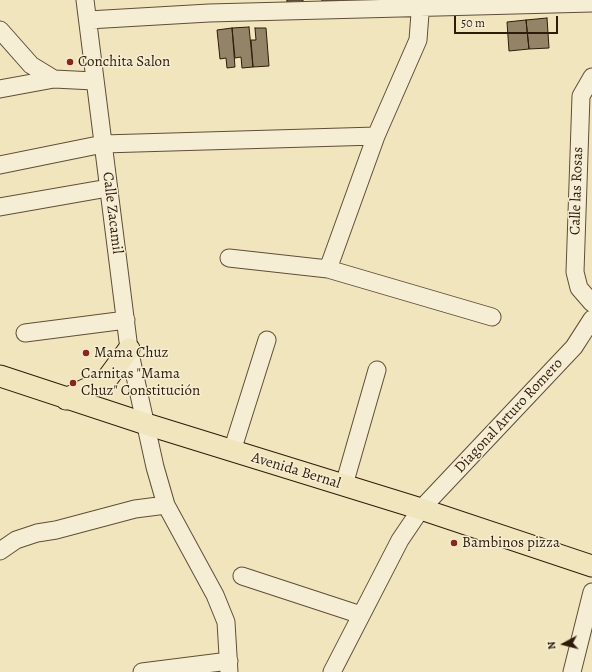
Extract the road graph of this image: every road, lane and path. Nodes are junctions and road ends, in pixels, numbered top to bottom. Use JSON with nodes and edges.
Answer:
{"nodes":[{"id":1,"x":85,"y":0,"type":"edge"},
{"id":2,"x":540,"y":2,"type":"edge"},
{"id":3,"x":422,"y":3,"type":"edge"},
{"id":4,"x":592,"y":3,"type":"edge"},
{"id":5,"x":208,"y":6,"type":"edge"},
{"id":6,"x":88,"y":20,"type":"junction"},
{"id":7,"x":0,"y":30,"type":"edge"},
{"id":8,"x":592,"y":77,"type":"edge"},
{"id":9,"x":54,"y":79,"type":"junction"},
{"id":10,"x":94,"y":81,"type":"junction"},
{"id":11,"x":0,"y":89,"type":"edge"},
{"id":12,"x":376,"y":136,"type":"junction"},
{"id":13,"x":103,"y":144,"type":"junction"},
{"id":14,"x":0,"y":165,"type":"edge"},
{"id":15,"x":108,"y":188,"type":"junction"},
{"id":16,"x":0,"y":207,"type":"edge"},
{"id":17,"x":229,"y":258,"type":"dead end"},
{"id":18,"x":328,"y":269,"type":"junction"},
{"id":19,"x":592,"y":302,"type":"edge"},
{"id":20,"x":492,"y":317,"type":"dead end"},
{"id":21,"x":592,"y":319,"type":"edge"},
{"id":22,"x":126,"y":320,"type":"junction"},
{"id":23,"x":25,"y":333,"type":"dead end"},
{"id":24,"x":267,"y":340,"type":"dead end"},
{"id":25,"x":129,"y":349,"type":"junction"},
{"id":26,"x":377,"y":370,"type":"dead end"},
{"id":27,"x":0,"y":376,"type":"edge"},
{"id":28,"x":66,"y":399,"type":"junction"},
{"id":29,"x":146,"y":424,"type":"junction"},
{"id":30,"x":232,"y":451,"type":"junction"},
{"id":31,"x":344,"y":485,"type":"junction"},
{"id":32,"x":166,"y":504,"type":"junction"},
{"id":33,"x":421,"y":509,"type":"junction"},
{"id":34,"x":0,"y":551,"type":"edge"},
{"id":35,"x":592,"y":566,"type":"edge"},
{"id":36,"x":242,"y":576,"type":"dead end"},
{"id":37,"x":592,"y":592,"type":"edge"},
{"id":38,"x":361,"y":615,"type":"junction"},
{"id":39,"x":229,"y":666,"type":"edge"},
{"id":40,"x":142,"y":672,"type":"edge"},
{"id":41,"x":332,"y":672,"type":"edge"},
{"id":42,"x":572,"y":672,"type":"edge"}],
"edges":[{"from":1,"to":6,"type":"street","name":"Calle Zacamil"},
{"from":2,"to":3,"type":"street"},
{"from":2,"to":4,"type":"street"},
{"from":3,"to":5,"type":"street"},
{"from":3,"to":12,"type":"street"},
{"from":5,"to":6,"type":"street"},
{"from":6,"to":10,"type":"street","name":"Calle Zacamil"},
{"from":7,"to":9,"type":"street"},
{"from":8,"to":19,"type":"street","name":"Calle las Rosas"},
{"from":9,"to":10,"type":"street"},
{"from":9,"to":11,"type":"street"},
{"from":10,"to":13,"type":"street","name":"Calle Zacamil"},
{"from":12,"to":13,"type":"street"},
{"from":12,"to":18,"type":"street"},
{"from":13,"to":14,"type":"street"},
{"from":13,"to":15,"type":"street","name":"Calle Zacamil"},
{"from":15,"to":16,"type":"street"},
{"from":15,"to":22,"type":"street","name":"Calle Zacamil"},
{"from":17,"to":18,"type":"street"},
{"from":18,"to":20,"type":"street"},
{"from":21,"to":33,"type":"street","name":"Diagonal Arturo Romero"},
{"from":22,"to":23,"type":"street"},
{"from":22,"to":25,"type":"street","name":"Calle Zacamil"},
{"from":24,"to":30,"type":"street"},
{"from":25,"to":28,"type":"main road"},
{"from":25,"to":29,"type":"street","name":"Calle Zacamil"},
{"from":26,"to":31,"type":"street"},
{"from":27,"to":28,"type":"main road","name":"Avenida Bernal"},
{"from":28,"to":29,"type":"main road","name":"Avenida Bernal"},
{"from":29,"to":30,"type":"main road","name":"Avenida Bernal"},
{"from":29,"to":32,"type":"street","name":"Calle Zacamil"},
{"from":30,"to":31,"type":"main road","name":"Avenida Bernal"},
{"from":31,"to":33,"type":"main road","name":"Avenida Bernal"},
{"from":32,"to":34,"type":"street"},
{"from":32,"to":39,"type":"street","name":"Calle Zacamil"},
{"from":33,"to":35,"type":"main road","name":"Avenida Bernal"},
{"from":33,"to":38,"type":"street","name":"Diagonal Arturo Romero"},
{"from":36,"to":38,"type":"street"},
{"from":37,"to":42,"type":"street"},
{"from":38,"to":41,"type":"street","name":"Diagonal Arturo Romero"},
{"from":39,"to":40,"type":"street"}]}
